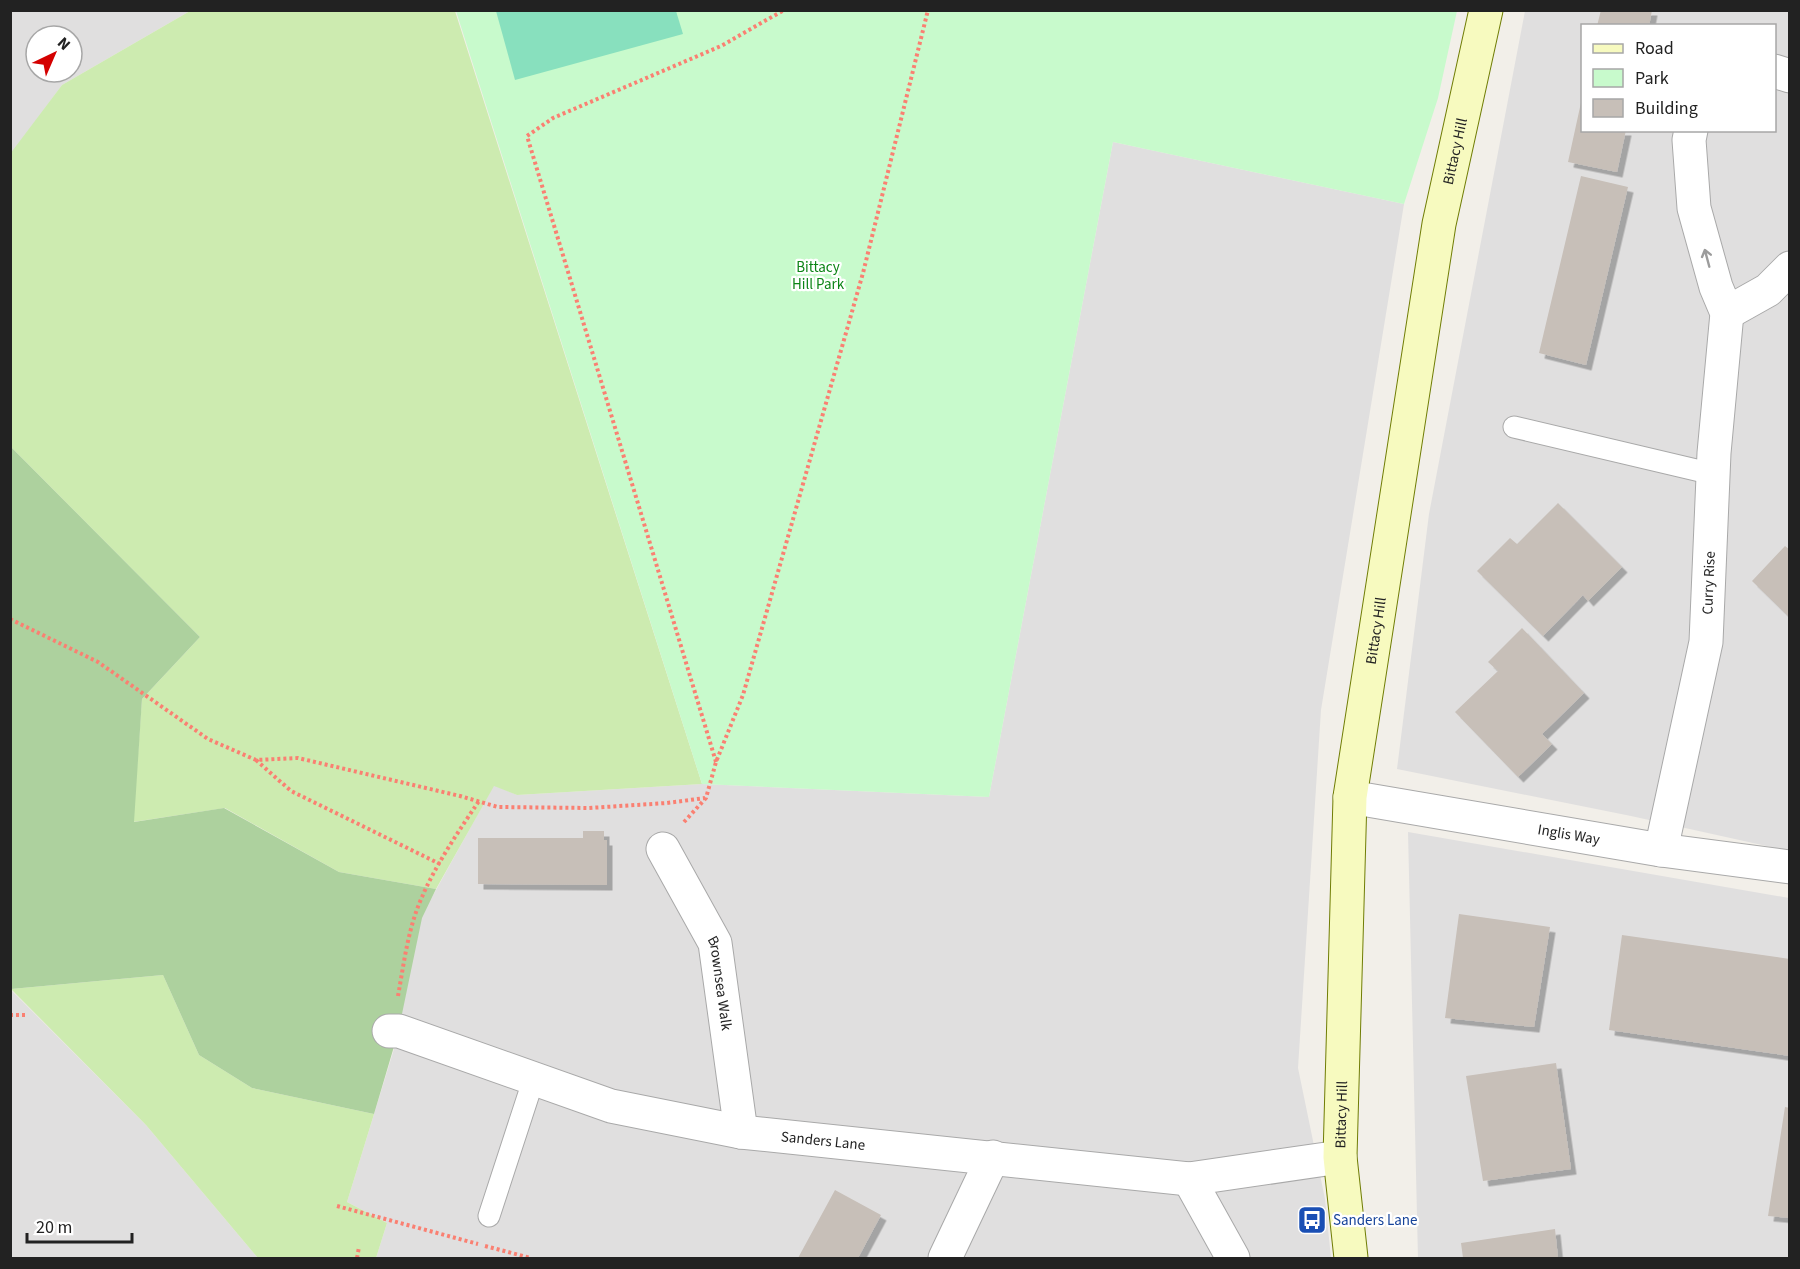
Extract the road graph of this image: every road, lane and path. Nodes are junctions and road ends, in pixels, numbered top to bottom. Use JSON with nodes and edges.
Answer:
{"nodes":[{"id":1,"x":784,"y":10,"type":"edge"},
{"id":2,"x":928,"y":10,"type":"edge"},
{"id":3,"x":1486,"y":10,"type":"edge"},
{"id":4,"x":1691,"y":132,"type":"edge"},
{"id":5,"x":1790,"y":268,"type":"edge"},
{"id":6,"x":1727,"y":313,"type":"junction"},
{"id":7,"x":1514,"y":427,"type":"dead end"},
{"id":8,"x":1713,"y":474,"type":"junction"},
{"id":9,"x":10,"y":619,"type":"edge"},
{"id":10,"x":256,"y":759,"type":"junction"},
{"id":11,"x":716,"y":762,"type":"junction"},
{"id":12,"x":1350,"y":797,"type":"junction"},
{"id":13,"x":706,"y":798,"type":"junction"},
{"id":14,"x":479,"y":801,"type":"junction"},
{"id":15,"x":663,"y":849,"type":"joint"},
{"id":16,"x":1662,"y":850,"type":"junction"},
{"id":17,"x":440,"y":864,"type":"junction"},
{"id":18,"x":1790,"y":867,"type":"edge"},
{"id":19,"x":399,"y":995,"type":"dead end"},
{"id":20,"x":10,"y":1015,"type":"edge"},
{"id":21,"x":26,"y":1015,"type":"dead end"},
{"id":22,"x":389,"y":1031,"type":"dead end"},
{"id":23,"x":534,"y":1078,"type":"junction"},
{"id":24,"x":741,"y":1132,"type":"junction"},
{"id":25,"x":993,"y":1157,"type":"junction"},
{"id":26,"x":1341,"y":1157,"type":"junction"},
{"id":27,"x":1189,"y":1179,"type":"junction"},
{"id":28,"x":337,"y":1206,"type":"dead end"},
{"id":29,"x":489,"y":1216,"type":"dead end"},
{"id":30,"x":359,"y":1247,"type":"dead end"},
{"id":31,"x":357,"y":1258,"type":"edge"},
{"id":32,"x":531,"y":1258,"type":"edge"},
{"id":33,"x":945,"y":1258,"type":"edge"},
{"id":34,"x":1233,"y":1258,"type":"edge"},
{"id":35,"x":1351,"y":1258,"type":"edge"}],
"edges":[{"from":1,"to":11,"type":"path"},
{"from":2,"to":11,"type":"path"},
{"from":3,"to":12,"type":"main road","name":"Bittacy Hill"},
{"from":6,"to":4,"type":"street","name":"Curry Rise","one_way":true},
{"from":5,"to":6,"type":"street"},
{"from":6,"to":8,"type":"street","name":"Curry Rise"},
{"from":7,"to":8,"type":"lane"},
{"from":8,"to":16,"type":"street","name":"Curry Rise"},
{"from":9,"to":10,"type":"path"},
{"from":10,"to":14,"type":"path"},
{"from":10,"to":17,"type":"path"},
{"from":11,"to":13,"type":"path"},
{"from":12,"to":16,"type":"street","name":"Inglis Way"},
{"from":12,"to":26,"type":"main road","name":"Bittacy Hill"},
{"from":13,"to":14,"type":"path"},
{"from":13,"to":15,"type":"path"},
{"from":14,"to":17,"type":"path"},
{"from":15,"to":24,"type":"street","name":"Brownsea Walk"},
{"from":16,"to":18,"type":"street","name":"Inglis Way"},
{"from":17,"to":19,"type":"path"},
{"from":20,"to":21,"type":"path"},
{"from":22,"to":23,"type":"street","name":"Sanders Lane"},
{"from":23,"to":24,"type":"street","name":"Sanders Lane"},
{"from":23,"to":29,"type":"lane"},
{"from":24,"to":25,"type":"street","name":"Sanders Lane"},
{"from":25,"to":27,"type":"street","name":"Sanders Lane"},
{"from":25,"to":33,"type":"street"},
{"from":26,"to":27,"type":"street","name":"Sanders Lane"},
{"from":26,"to":35,"type":"main road","name":"Bittacy Hill"},
{"from":27,"to":34,"type":"street"},
{"from":28,"to":32,"type":"path"},
{"from":30,"to":31,"type":"path"}]}
